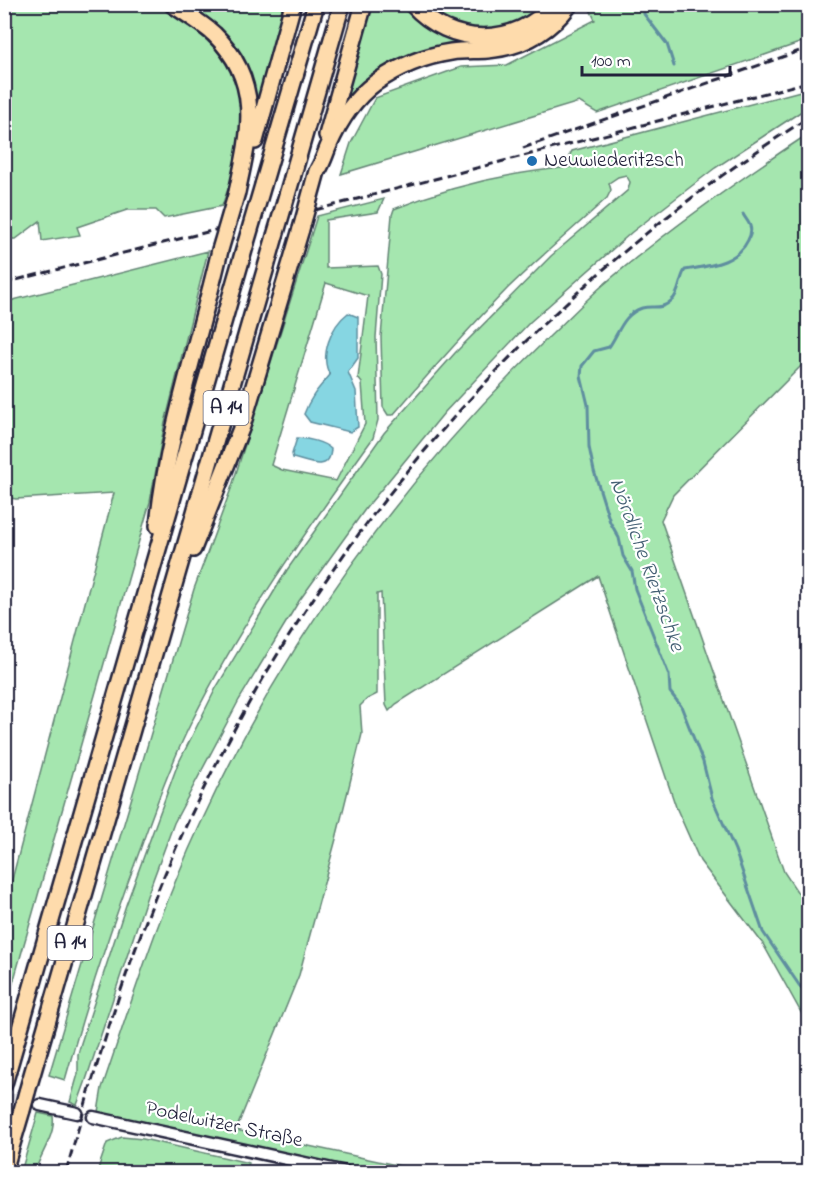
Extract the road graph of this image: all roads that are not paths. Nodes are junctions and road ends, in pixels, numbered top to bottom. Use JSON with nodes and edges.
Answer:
{"nodes":[{"id":1,"x":172,"y":4,"type":"edge"},
{"id":2,"x":293,"y":4,"type":"edge"},
{"id":3,"x":316,"y":4,"type":"edge"},
{"id":4,"x":342,"y":4,"type":"edge"},
{"id":5,"x":364,"y":4,"type":"edge"},
{"id":6,"x":412,"y":4,"type":"edge"},
{"id":7,"x":554,"y":4,"type":"edge"},
{"id":8,"x":570,"y":4,"type":"edge"},
{"id":9,"x":317,"y":170,"type":"junction"},
{"id":10,"x":237,"y":192,"type":"junction"},
{"id":11,"x":155,"y":562,"type":"junction"},
{"id":12,"x":176,"y":580,"type":"junction"},
{"id":13,"x":4,"y":1084,"type":"edge"},
{"id":14,"x":39,"y":1105,"type":"tunnel mouth"},
{"id":15,"x":77,"y":1113,"type":"dead end"},
{"id":16,"x":93,"y":1116,"type":"dead end"},
{"id":17,"x":4,"y":1171,"type":"edge"},
{"id":18,"x":346,"y":1173,"type":"edge"}],
"edges":[{"from":1,"to":10,"type":"highway"},
{"from":2,"to":10,"type":"highway"},
{"from":3,"to":11,"type":"highway","number":"A 14","bridge":true},
{"from":4,"to":12,"type":"highway","number":"A 14","bridge":true},
{"from":5,"to":9,"type":"highway"},
{"from":6,"to":7,"type":"highway"},
{"from":8,"to":9,"type":"highway"},
{"from":9,"to":12,"type":"highway","bridge":true},
{"from":10,"to":11,"type":"highway","bridge":true},
{"from":11,"to":13,"type":"highway","number":"A 14"},
{"from":12,"to":17,"type":"highway","number":"A 14","bridge":true},
{"from":14,"to":15,"type":"street"},
{"from":16,"to":18,"type":"street","name":"Podelwitzer Straße"}]}
